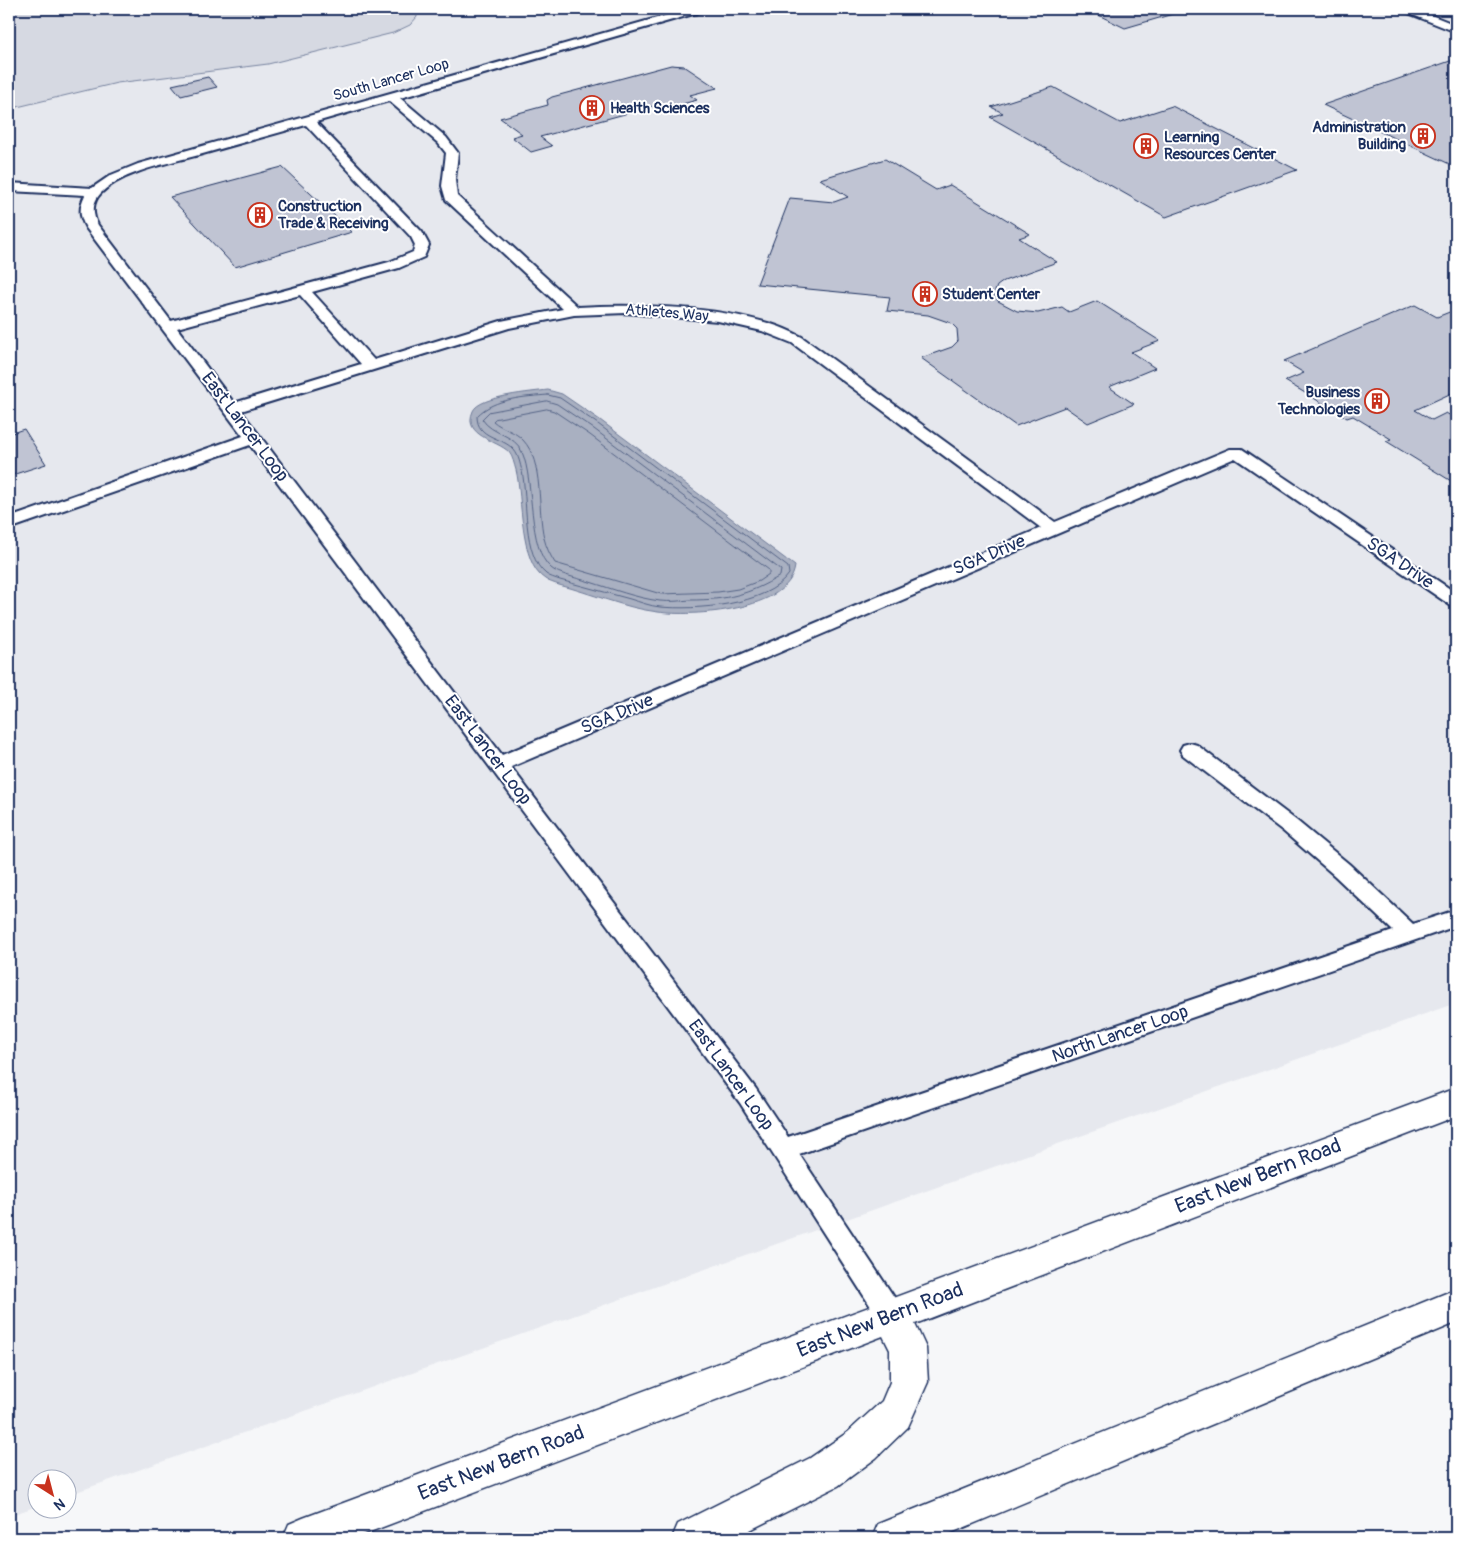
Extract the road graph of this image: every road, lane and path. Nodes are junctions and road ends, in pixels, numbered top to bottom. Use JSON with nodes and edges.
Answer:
{"nodes":[{"id":1,"x":700,"y":9,"type":"edge"},
{"id":2,"x":1407,"y":9,"type":"edge"},
{"id":3,"x":1456,"y":29,"type":"edge"},
{"id":4,"x":391,"y":96,"type":"junction"},
{"id":5,"x":308,"y":120,"type":"junction"},
{"id":6,"x":9,"y":187,"type":"edge"},
{"id":7,"x":94,"y":192,"type":"junction"},
{"id":8,"x":303,"y":290,"type":"junction"},
{"id":9,"x":574,"y":311,"type":"junction"},
{"id":10,"x":168,"y":326,"type":"junction"},
{"id":11,"x":370,"y":366,"type":"junction"},
{"id":12,"x":231,"y":409,"type":"junction"},
{"id":13,"x":253,"y":438,"type":"junction"},
{"id":14,"x":9,"y":524,"type":"edge"},
{"id":15,"x":1052,"y":528,"type":"junction"},
{"id":16,"x":1456,"y":601,"type":"edge"},
{"id":17,"x":1190,"y":750,"type":"dead end"},
{"id":18,"x":498,"y":764,"type":"junction"},
{"id":19,"x":1456,"y":918,"type":"edge"},
{"id":20,"x":1410,"y":934,"type":"junction"},
{"id":21,"x":1456,"y":1102,"type":"edge"},
{"id":22,"x":784,"y":1149,"type":"junction"},
{"id":23,"x":1456,"y":1306,"type":"edge"},
{"id":24,"x":891,"y":1316,"type":"junction"},
{"id":25,"x":304,"y":1538,"type":"edge"},
{"id":26,"x":692,"y":1538,"type":"edge"},
{"id":27,"x":892,"y":1538,"type":"edge"}],
"edges":[{"from":1,"to":4,"type":"lane","name":"South Lancer Loop"},
{"from":2,"to":3,"type":"lane"},
{"from":4,"to":5,"type":"lane","name":"South Lancer Loop"},
{"from":4,"to":9,"type":"lane"},
{"from":5,"to":7,"type":"lane","name":"South Lancer Loop"},
{"from":5,"to":8,"type":"lane"},
{"from":6,"to":7,"type":"lane"},
{"from":7,"to":10,"type":"lane","name":"East Lancer Loop"},
{"from":8,"to":10,"type":"lane"},
{"from":8,"to":11,"type":"lane"},
{"from":9,"to":11,"type":"lane","name":"Athletes Way"},
{"from":9,"to":15,"type":"lane","name":"Athletes Way"},
{"from":10,"to":12,"type":"lane","name":"East Lancer Loop"},
{"from":11,"to":12,"type":"lane","name":"Athletes Way"},
{"from":12,"to":13,"type":"lane","name":"East Lancer Loop"},
{"from":13,"to":14,"type":"lane"},
{"from":13,"to":18,"type":"lane","name":"East Lancer Loop"},
{"from":15,"to":16,"type":"lane","name":"SGA Drive"},
{"from":15,"to":18,"type":"lane","name":"SGA Drive"},
{"from":17,"to":20,"type":"lane"},
{"from":18,"to":22,"type":"lane","name":"East Lancer Loop"},
{"from":19,"to":20,"type":"lane","name":"North Lancer Loop"},
{"from":20,"to":22,"type":"lane","name":"North Lancer Loop"},
{"from":21,"to":24,"type":"highway","name":"East New Bern Road"},
{"from":22,"to":24,"type":"lane","name":"East Lancer Loop"},
{"from":23,"to":27,"type":"highway"},
{"from":24,"to":25,"type":"highway","name":"East New Bern Road"},
{"from":24,"to":26,"type":"highway"}]}
